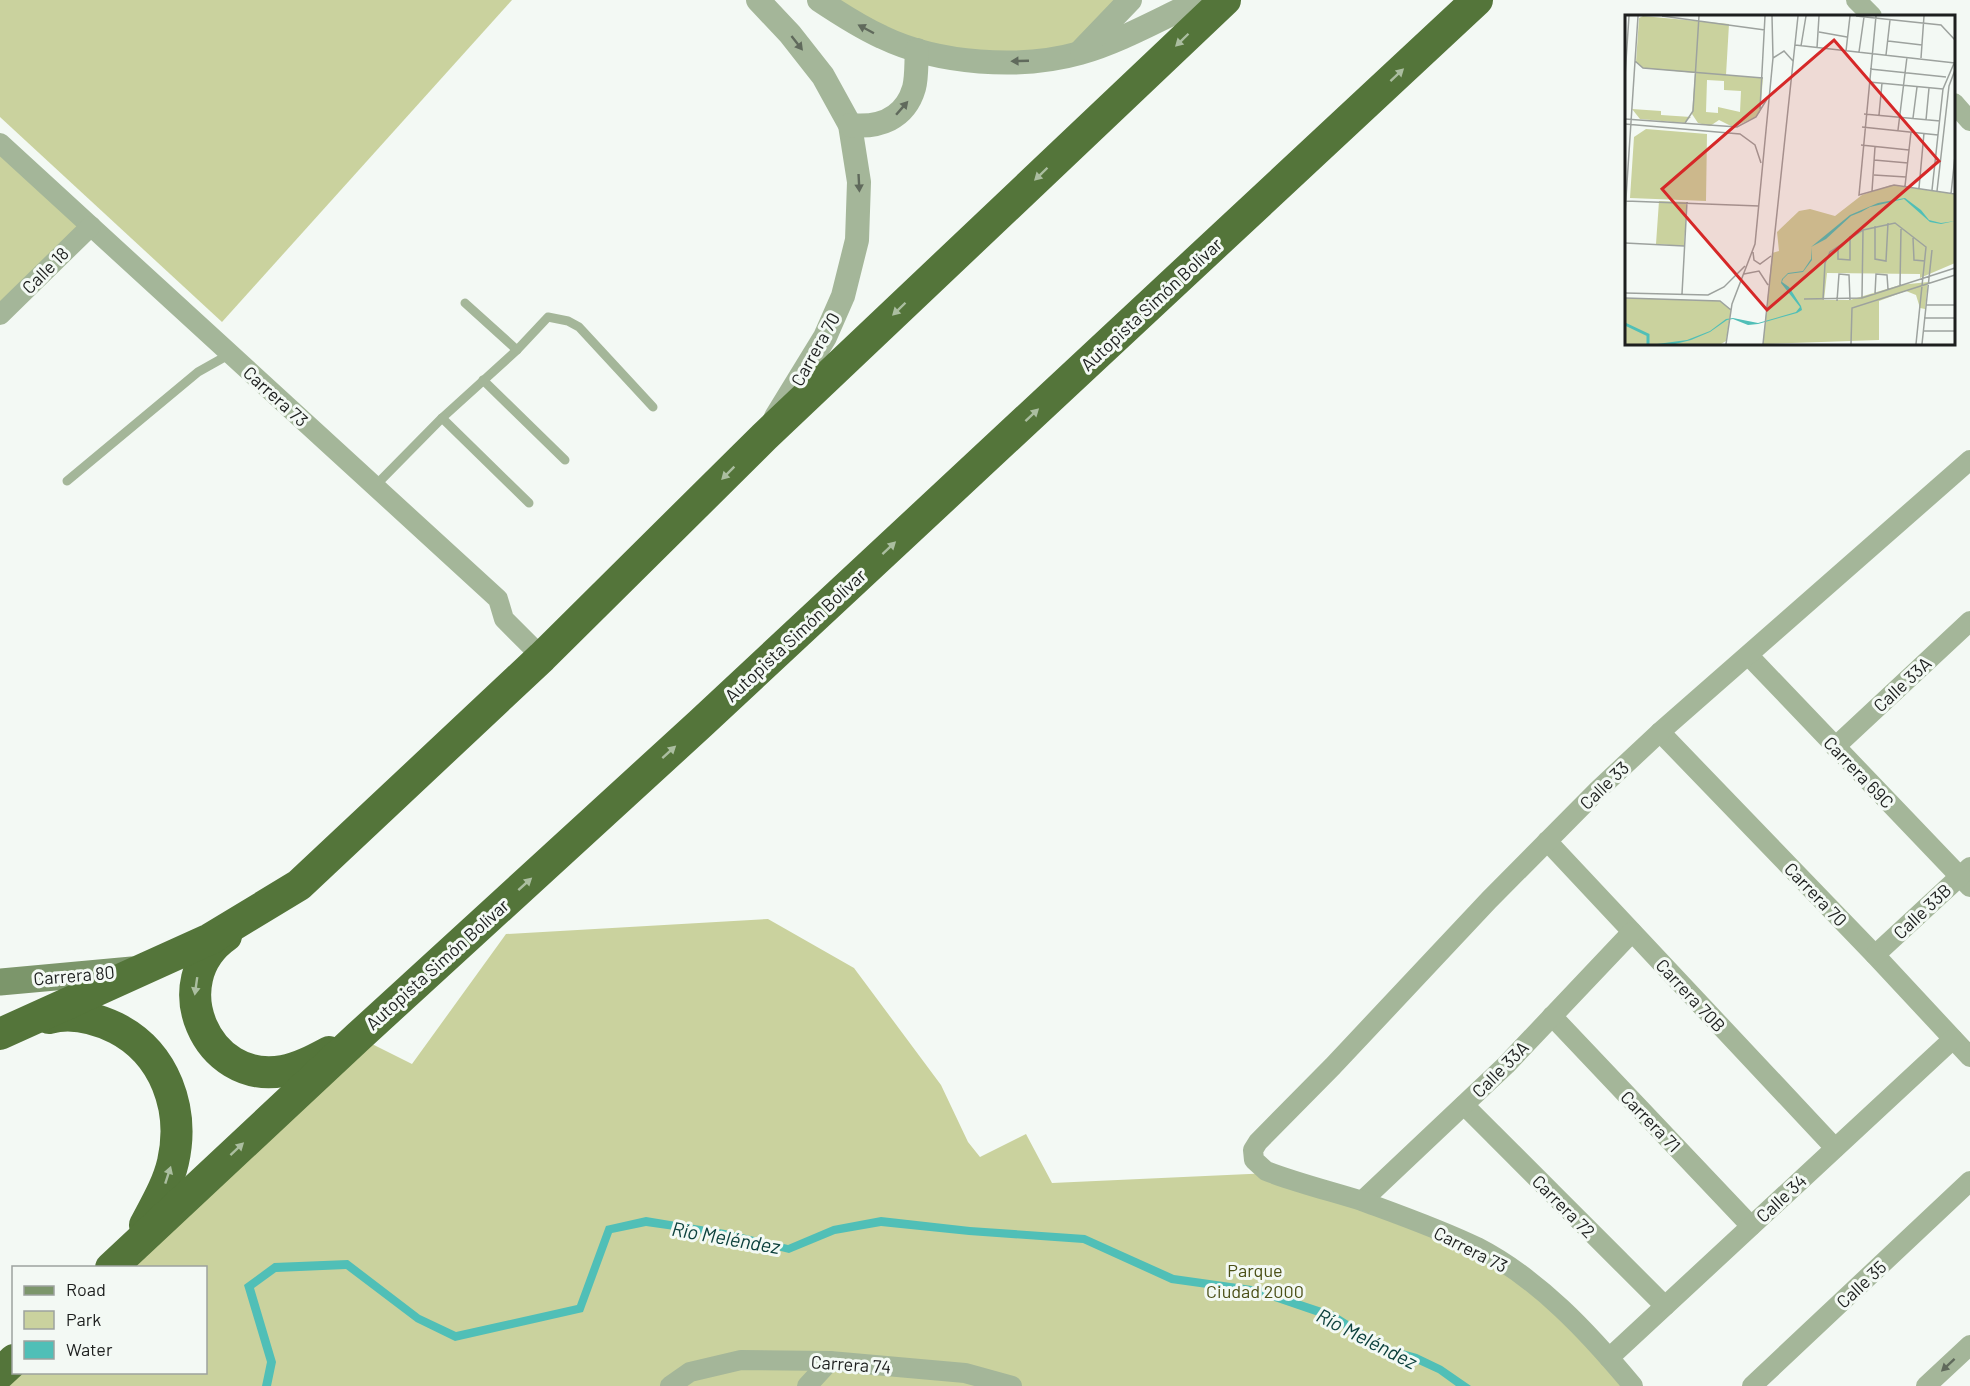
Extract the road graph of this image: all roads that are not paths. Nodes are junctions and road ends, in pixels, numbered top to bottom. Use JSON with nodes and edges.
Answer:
{"nodes":[{"id":1,"x":758,"y":0,"type":"edge"},
{"id":2,"x":819,"y":0,"type":"edge"},
{"id":3,"x":1130,"y":0,"type":"edge"},
{"id":4,"x":1201,"y":0,"type":"edge"},
{"id":5,"x":1225,"y":0,"type":"edge"},
{"id":6,"x":1477,"y":0,"type":"edge"},
{"id":7,"x":1856,"y":0,"type":"edge"},
{"id":8,"x":1871,"y":15,"type":"edge"},
{"id":9,"x":917,"y":50,"type":"junction"},
{"id":10,"x":1078,"y":54,"type":"junction"},
{"id":11,"x":1955,"y":105,"type":"edge"},
{"id":12,"x":1970,"y":121,"type":"edge"},
{"id":13,"x":850,"y":125,"type":"junction"},
{"id":14,"x":0,"y":143,"type":"edge"},
{"id":15,"x":91,"y":226,"type":"junction"},
{"id":16,"x":465,"y":303,"type":"dead end"},
{"id":17,"x":0,"y":315,"type":"edge"},
{"id":18,"x":517,"y":350,"type":"junction"},
{"id":19,"x":230,"y":354,"type":"junction"},
{"id":20,"x":483,"y":380,"type":"junction"},
{"id":21,"x":653,"y":407,"type":"dead end"},
{"id":22,"x":442,"y":418,"type":"junction"},
{"id":23,"x":764,"y":437,"type":"junction"},
{"id":24,"x":565,"y":460,"type":"dead end"},
{"id":25,"x":1966,"y":471,"type":"edge"},
{"id":26,"x":67,"y":481,"type":"dead end"},
{"id":27,"x":375,"y":486,"type":"junction"},
{"id":28,"x":529,"y":503,"type":"dead end"},
{"id":29,"x":1970,"y":621,"type":"edge"},
{"id":30,"x":1749,"y":656,"type":"junction"},
{"id":31,"x":542,"y":657,"type":"junction"},
{"id":32,"x":1660,"y":732,"type":"junction"},
{"id":33,"x":1835,"y":747,"type":"junction"},
{"id":34,"x":1547,"y":841,"type":"junction"},
{"id":35,"x":1967,"y":877,"type":"edge"},
{"id":36,"x":276,"y":900,"type":"junction"},
{"id":37,"x":1632,"y":932,"type":"junction"},
{"id":38,"x":1875,"y":955,"type":"junction"},
{"id":39,"x":148,"y":968,"type":"junction"},
{"id":40,"x":0,"y":982,"type":"edge"},
{"id":41,"x":1552,"y":1016,"type":"junction"},
{"id":42,"x":7,"y":1031,"type":"edge"},
{"id":43,"x":358,"y":1037,"type":"junction"},
{"id":44,"x":1953,"y":1039,"type":"junction"},
{"id":45,"x":1970,"y":1057,"type":"edge"},
{"id":46,"x":1464,"y":1105,"type":"junction"},
{"id":47,"x":1835,"y":1148,"type":"junction"},
{"id":48,"x":1271,"y":1173,"type":"joint"},
{"id":49,"x":1970,"y":1181,"type":"edge"},
{"id":50,"x":1362,"y":1202,"type":"junction"},
{"id":51,"x":1751,"y":1226,"type":"junction"},
{"id":52,"x":133,"y":1246,"type":"junction"},
{"id":53,"x":113,"y":1266,"type":"edge"},
{"id":54,"x":1665,"y":1306,"type":"junction"},
{"id":55,"x":1970,"y":1345,"type":"edge"},
{"id":56,"x":1609,"y":1358,"type":"junction"},
{"id":57,"x":830,"y":1361,"type":"junction"},
{"id":58,"x":12,"y":1362,"type":"edge"},
{"id":59,"x":0,"y":1373,"type":"edge"},
{"id":60,"x":958,"y":1379,"type":"edge"},
{"id":61,"x":670,"y":1386,"type":"edge"},
{"id":62,"x":807,"y":1386,"type":"edge"},
{"id":63,"x":1012,"y":1386,"type":"edge"},
{"id":64,"x":1633,"y":1386,"type":"edge"},
{"id":65,"x":1752,"y":1386,"type":"edge"},
{"id":66,"x":1926,"y":1386,"type":"edge"}],
"edges":[{"from":1,"to":13,"type":"street","name":"Carrera 70","one_way":true},
{"from":9,"to":2,"type":"street","one_way":true},
{"from":3,"to":10,"type":"street"},
{"from":4,"to":10,"type":"street"},
{"from":5,"to":23,"type":"highway","one_way":true},
{"from":43,"to":6,"type":"highway","name":"Autopista Simón Bolívar","one_way":true},
{"from":7,"to":8,"type":"street"},
{"from":10,"to":9,"type":"street","one_way":true},
{"from":13,"to":9,"type":"street","one_way":true},
{"from":11,"to":12,"type":"street"},
{"from":13,"to":23,"type":"street","name":"Carrera 70","one_way":true},
{"from":14,"to":15,"type":"street","name":"Carrera 73"},
{"from":15,"to":17,"type":"street","name":"Calle 18"},
{"from":15,"to":19,"type":"street","name":"Carrera 73"},
{"from":16,"to":18,"type":"lane"},
{"from":18,"to":20,"type":"lane"},
{"from":18,"to":21,"type":"lane"},
{"from":19,"to":26,"type":"lane"},
{"from":19,"to":27,"type":"street","name":"Carrera 73"},
{"from":20,"to":22,"type":"lane"},
{"from":20,"to":24,"type":"lane"},
{"from":22,"to":27,"type":"lane"},
{"from":22,"to":28,"type":"lane"},
{"from":23,"to":31,"type":"highway","one_way":true},
{"from":25,"to":30,"type":"street","name":"Calle 33"},
{"from":27,"to":31,"type":"street","name":"Carrera 73"},
{"from":29,"to":33,"type":"street","name":"Calle 33A"},
{"from":30,"to":32,"type":"street","name":"Calle 33"},
{"from":30,"to":33,"type":"street","name":"Carrera 69C"},
{"from":31,"to":36,"type":"highway"},
{"from":32,"to":34,"type":"street","name":"Calle 33"},
{"from":32,"to":38,"type":"street","name":"Carrera 70"},
{"from":33,"to":35,"type":"street","name":"Carrera 69C"},
{"from":34,"to":37,"type":"street","name":"Carrera 70B"},
{"from":34,"to":48,"type":"street","name":"Calle 33"},
{"from":35,"to":38,"type":"street","name":"Calle 33B"},
{"from":36,"to":39,"type":"highway"},
{"from":36,"to":43,"type":"highway","one_way":true},
{"from":37,"to":41,"type":"street","name":"Calle 33A"},
{"from":37,"to":47,"type":"street","name":"Carrera 70B"},
{"from":38,"to":44,"type":"street","name":"Carrera 70"},
{"from":39,"to":40,"type":"main road","name":"Carrera 80"},
{"from":39,"to":42,"type":"highway"},
{"from":41,"to":46,"type":"street","name":"Calle 33A"},
{"from":41,"to":51,"type":"street","name":"Carrera 71"},
{"from":52,"to":42,"type":"highway","one_way":true},
{"from":52,"to":43,"type":"highway","name":"Autopista Simón Bolívar","one_way":true},
{"from":44,"to":45,"type":"street","name":"Carrera 70"},
{"from":44,"to":47,"type":"street","name":"Calle 34"},
{"from":46,"to":50,"type":"street","name":"Calle 33A"},
{"from":46,"to":54,"type":"street","name":"Carrera 72"},
{"from":47,"to":51,"type":"street","name":"Calle 34"},
{"from":48,"to":50,"type":"street","name":"Carrera 73"},
{"from":49,"to":65,"type":"street","name":"Calle 35"},
{"from":50,"to":56,"type":"street","name":"Carrera 73"},
{"from":51,"to":54,"type":"street","name":"Calle 34"},
{"from":52,"to":53,"type":"highway","name":"Autopista Simón Bolívar"},
{"from":54,"to":56,"type":"street","name":"Calle 34"},
{"from":55,"to":66,"type":"street","one_way":true},
{"from":56,"to":64,"type":"street","name":"Carrera 73"},
{"from":57,"to":60,"type":"street","name":"Carrera 74"},
{"from":57,"to":61,"type":"street","name":"Carrera 74"},
{"from":57,"to":62,"type":"street"},
{"from":58,"to":59,"type":"highway"},
{"from":60,"to":63,"type":"street","name":"Carrera 74"}]}
